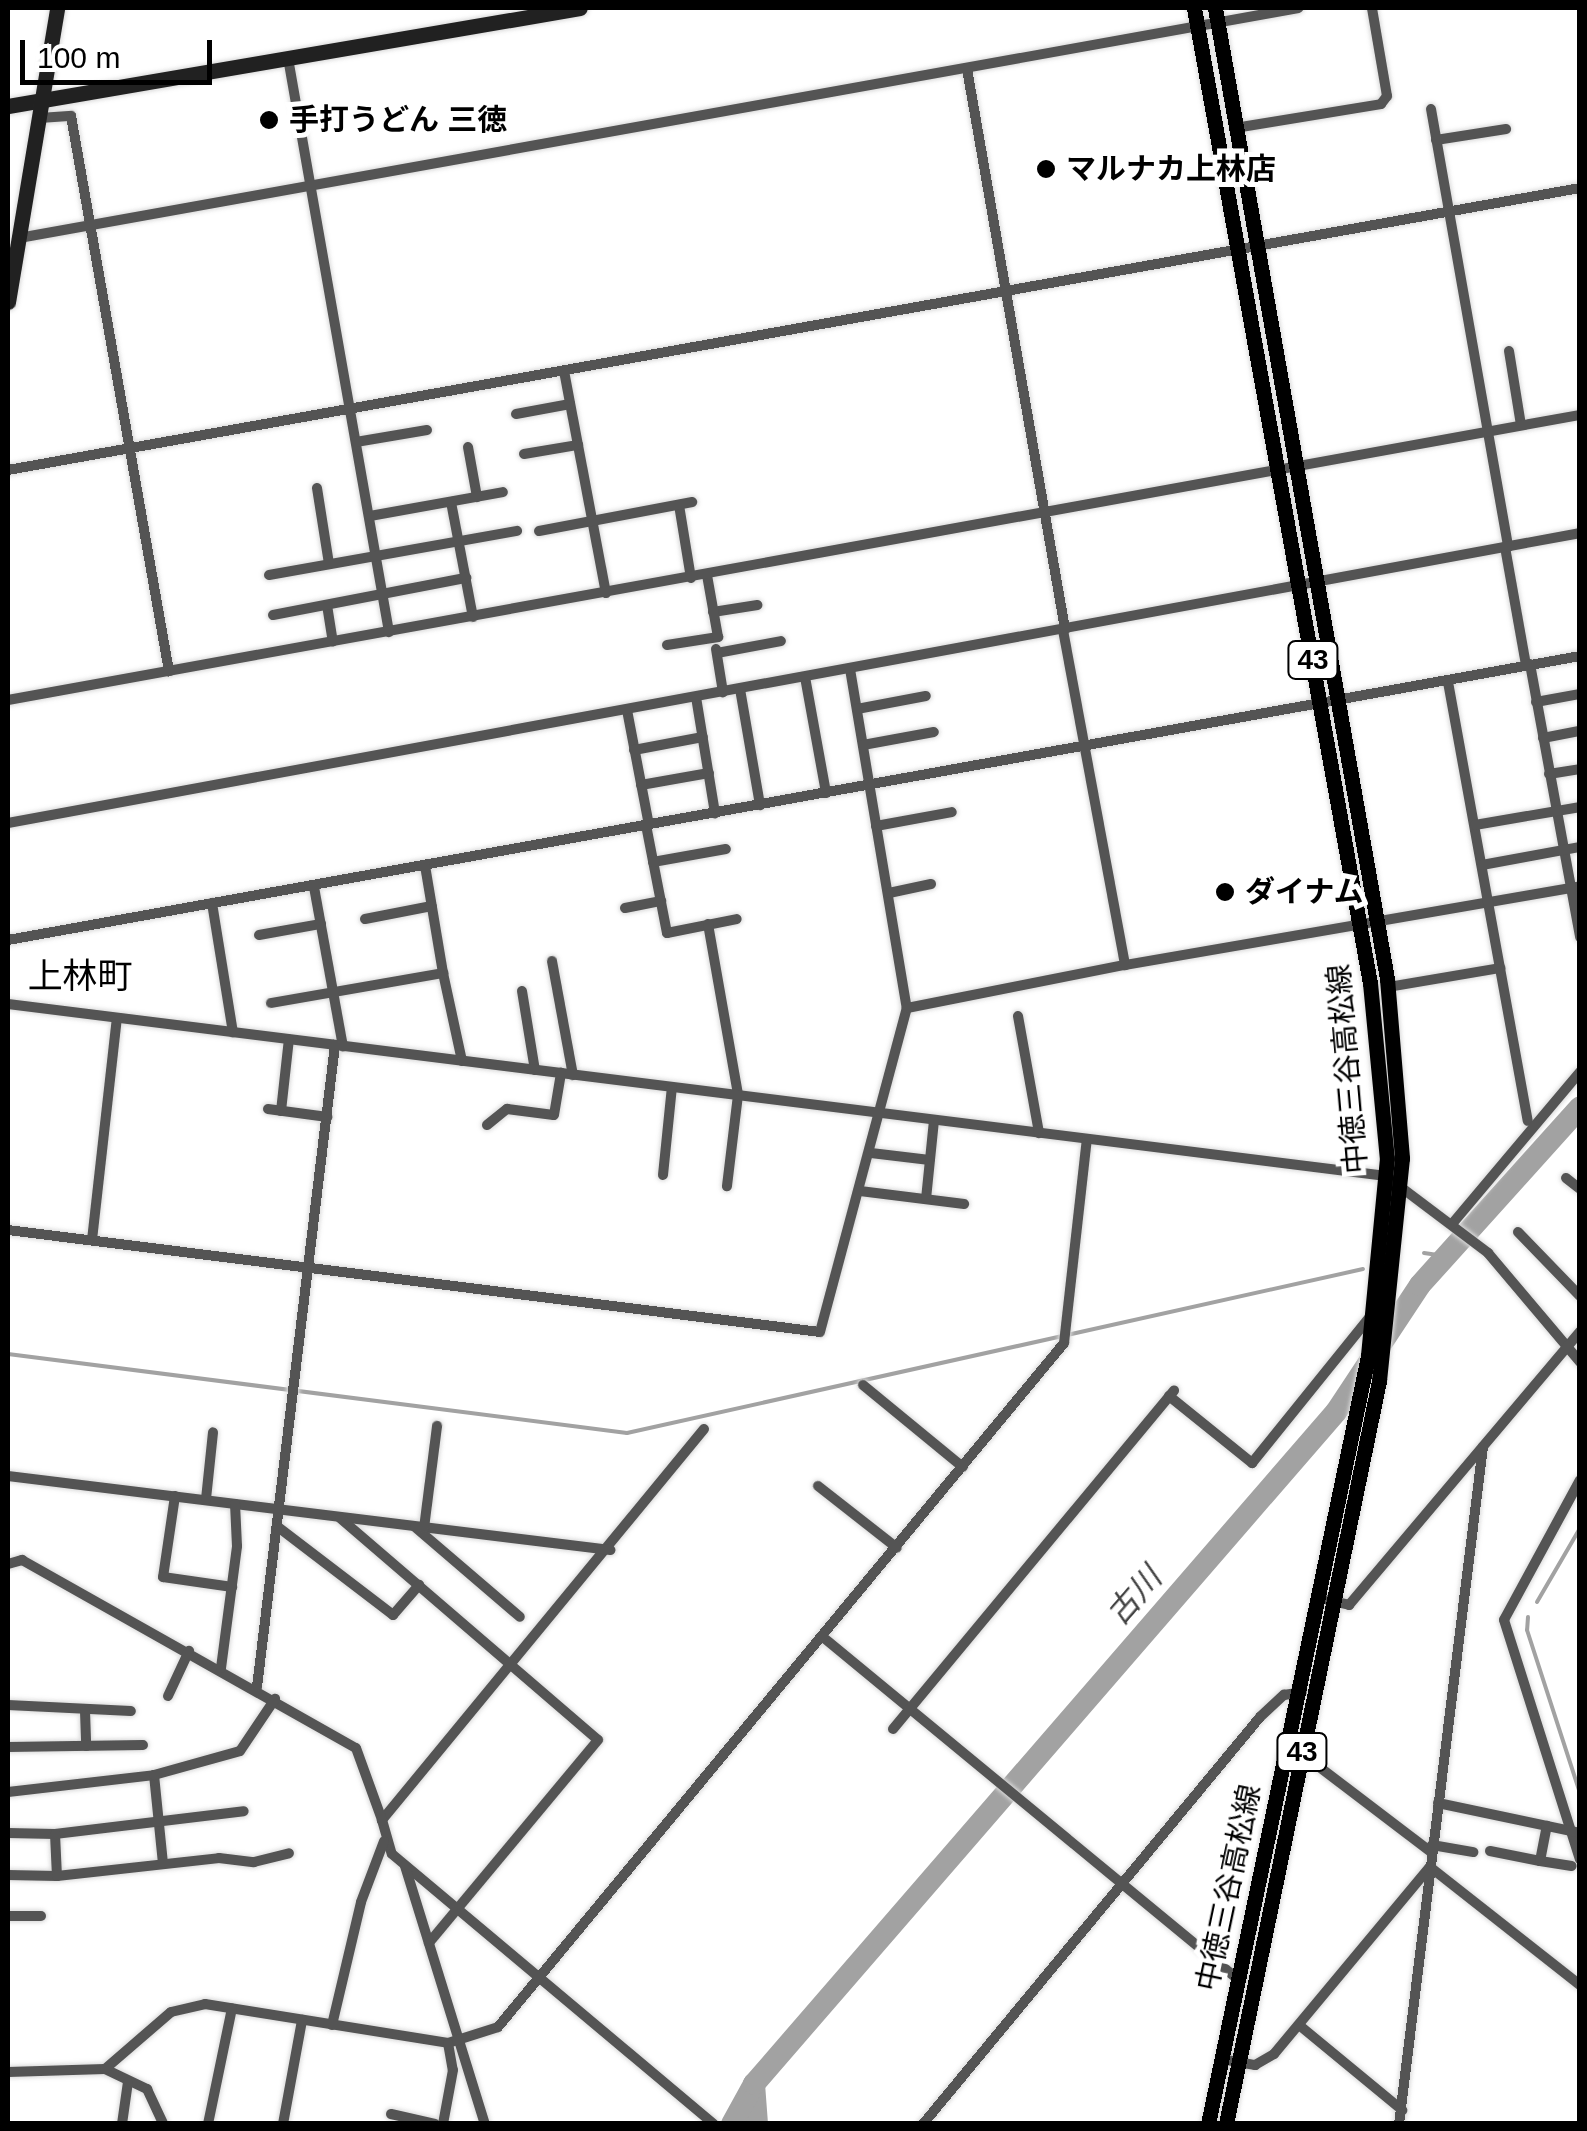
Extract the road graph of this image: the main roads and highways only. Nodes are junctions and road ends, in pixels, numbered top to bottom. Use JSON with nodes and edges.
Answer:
{"nodes":[{"id":1,"x":1194,"y":8,"type":"edge"},
{"id":2,"x":1216,"y":15,"type":"edge"},
{"id":3,"x":1287,"y":466,"type":"junction"},
{"id":4,"x":1368,"y":922,"type":"junction"},
{"id":5,"x":1394,"y":1180,"type":"junction"},
{"id":6,"x":1325,"y":1600,"type":"junction"},
{"id":7,"x":1306,"y":1693,"type":"junction"},
{"id":8,"x":1208,"y":2124,"type":"edge"},
{"id":9,"x":1226,"y":2124,"type":"edge"}],
"edges":[{"from":1,"to":3,"type":"main road","name":"中徳三谷高松線","number":"43"},
{"from":2,"to":3,"type":"main road","name":"中徳三谷高松線","number":"43"},
{"from":3,"to":4,"type":"main road","name":"中徳三谷高松線","number":"43"},
{"from":4,"to":5,"type":"main road","name":"中徳三谷高松線","number":"43"},
{"from":4,"to":5,"type":"main road","name":"中徳三谷高松線","number":"43"},
{"from":5,"to":6,"type":"main road","name":"中徳三谷高松線","number":"43"},
{"from":5,"to":6,"type":"main road","name":"中徳三谷高松線","number":"43"},
{"from":6,"to":7,"type":"main road","name":"中徳三谷高松線","number":"43"},
{"from":7,"to":8,"type":"main road","name":"中徳三谷高松線","number":"43"},
{"from":7,"to":9,"type":"main road","name":"中徳三谷高松線","number":"43"}]}
